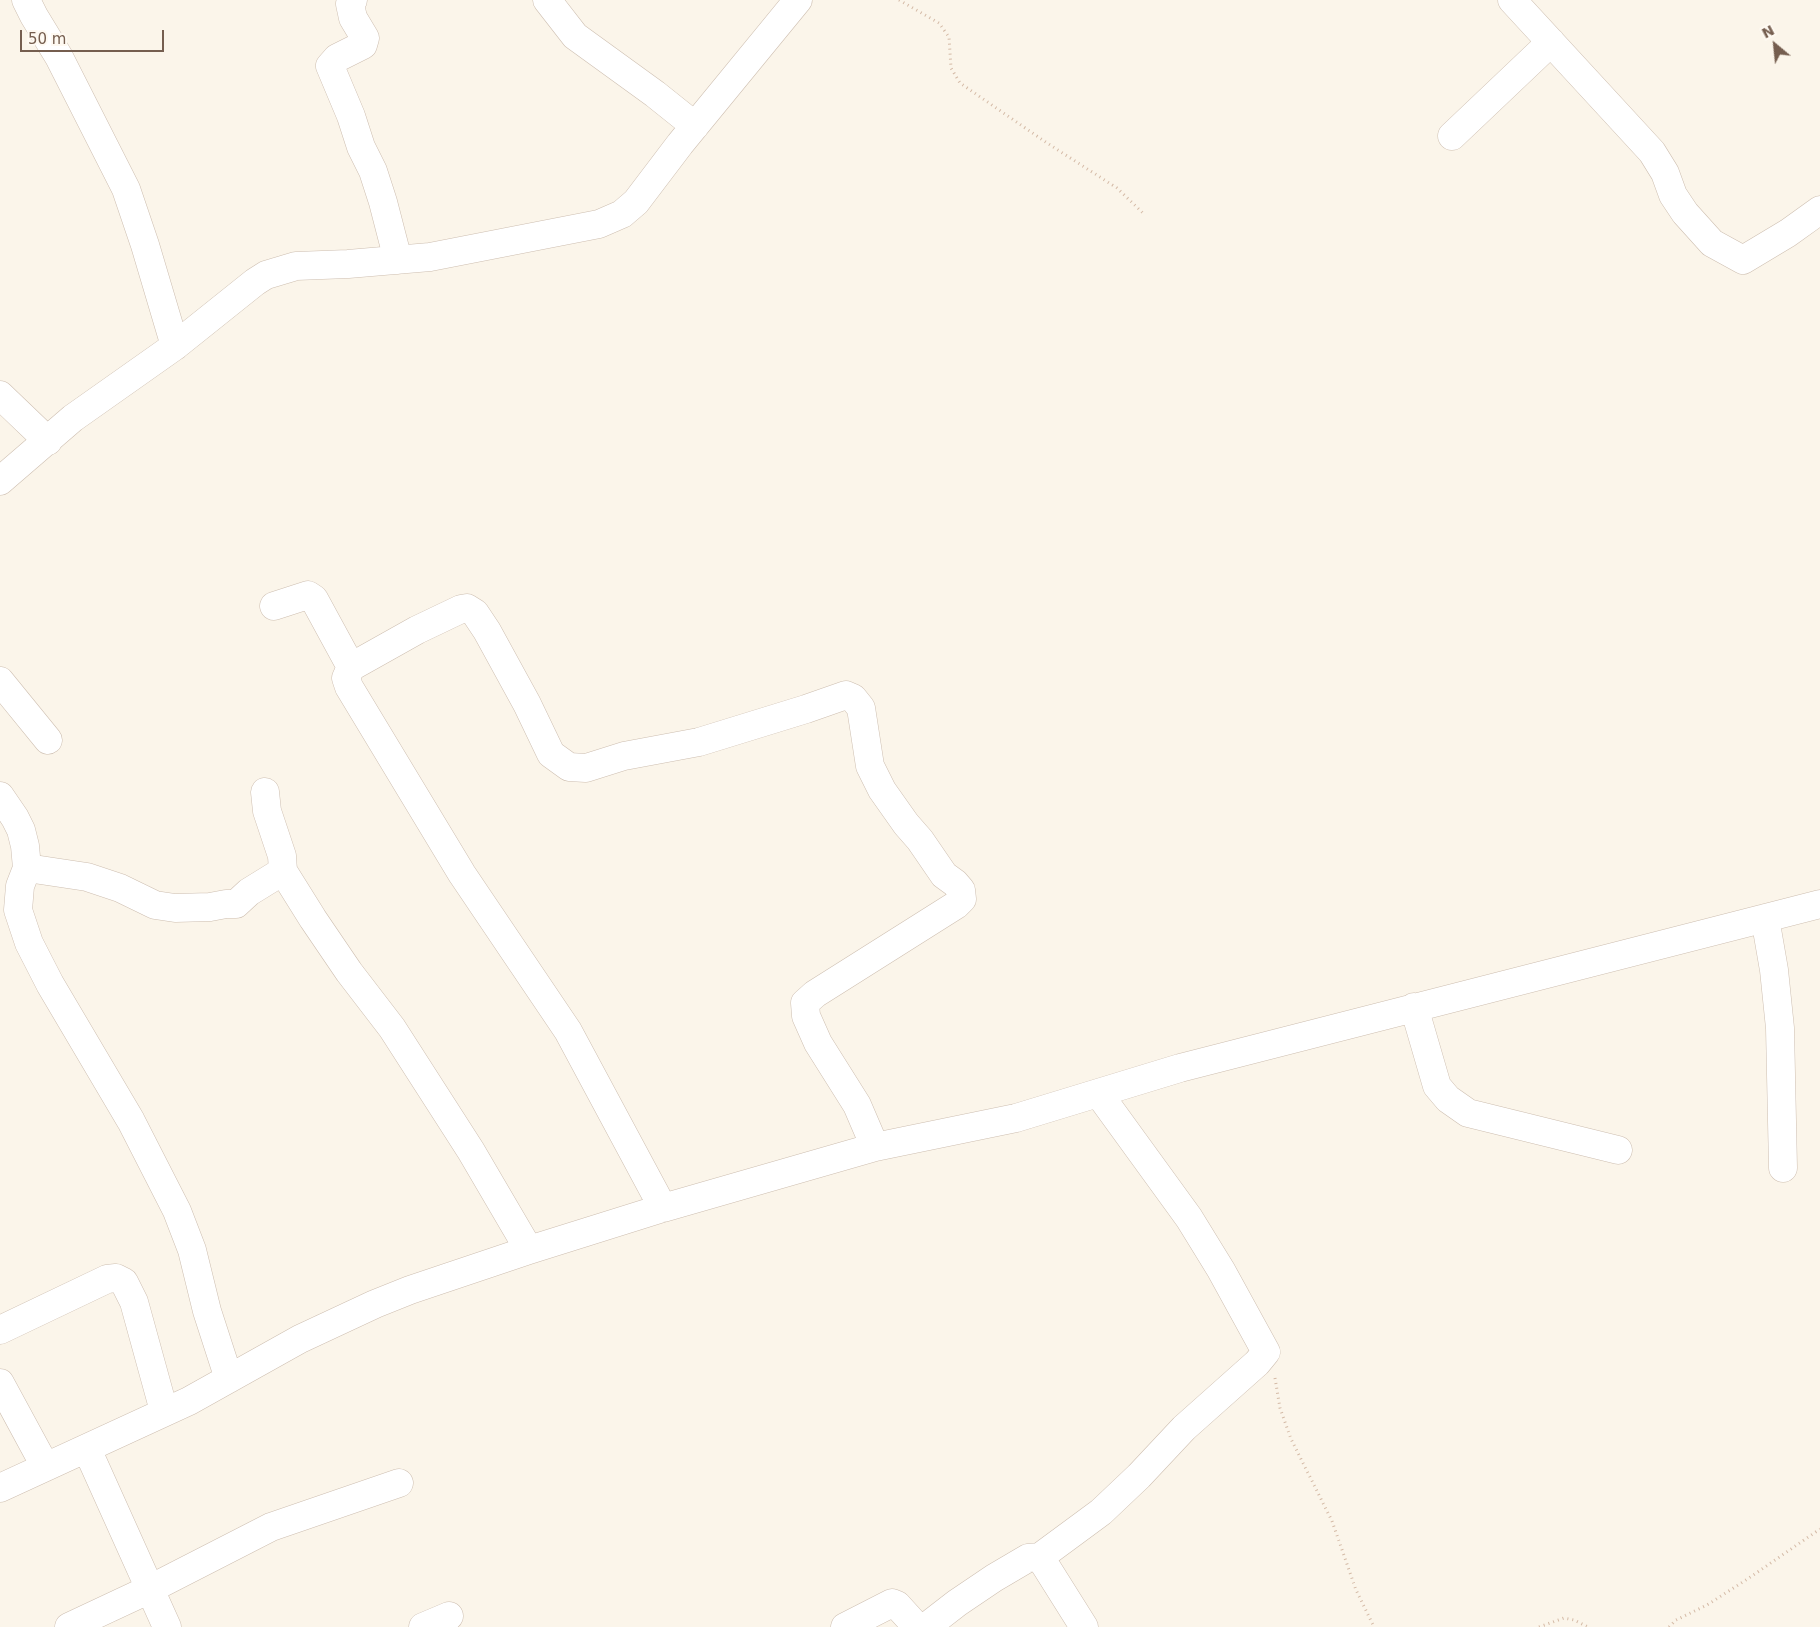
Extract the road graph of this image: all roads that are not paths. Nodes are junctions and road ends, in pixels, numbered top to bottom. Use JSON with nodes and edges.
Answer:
{"nodes":[{"id":1,"x":26,"y":0,"type":"edge"},
{"id":2,"x":353,"y":0,"type":"edge"},
{"id":3,"x":547,"y":0,"type":"edge"},
{"id":4,"x":798,"y":0,"type":"edge"},
{"id":5,"x":1512,"y":0,"type":"edge"},
{"id":6,"x":1551,"y":42,"type":"junction"},
{"id":7,"x":695,"y":126,"type":"junction"},
{"id":8,"x":1452,"y":136,"type":"dead end"},
{"id":9,"x":1820,"y":210,"type":"edge"},
{"id":10,"x":398,"y":260,"type":"junction"},
{"id":11,"x":175,"y":346,"type":"junction"},
{"id":12,"x":0,"y":395,"type":"edge"},
{"id":13,"x":48,"y":441,"type":"junction"},
{"id":14,"x":0,"y":481,"type":"edge"},
{"id":15,"x":274,"y":606,"type":"dead end"},
{"id":16,"x":350,"y":667,"type":"junction"},
{"id":17,"x":0,"y":681,"type":"edge"},
{"id":18,"x":48,"y":740,"type":"dead end"},
{"id":19,"x":265,"y":792,"type":"dead end"},
{"id":20,"x":0,"y":796,"type":"edge"},
{"id":21,"x":283,"y":871,"type":"junction"},
{"id":22,"x":16,"y":879,"type":"edge"},
{"id":23,"x":1820,"y":904,"type":"edge"},
{"id":24,"x":1765,"y":918,"type":"junction"},
{"id":25,"x":1414,"y":1007,"type":"junction"},
{"id":26,"x":1099,"y":1094,"type":"junction"},
{"id":27,"x":875,"y":1147,"type":"junction"},
{"id":28,"x":1618,"y":1150,"type":"dead end"},
{"id":29,"x":1783,"y":1168,"type":"dead end"},
{"id":30,"x":663,"y":1208,"type":"junction"},
{"id":31,"x":529,"y":1250,"type":"junction"},
{"id":32,"x":0,"y":1330,"type":"edge"},
{"id":33,"x":229,"y":1379,"type":"junction"},
{"id":34,"x":0,"y":1382,"type":"edge"},
{"id":35,"x":164,"y":1411,"type":"junction"},
{"id":36,"x":88,"y":1449,"type":"junction"},
{"id":37,"x":45,"y":1466,"type":"junction"},
{"id":38,"x":399,"y":1483,"type":"dead end"},
{"id":39,"x":0,"y":1488,"type":"edge"},
{"id":40,"x":1040,"y":1557,"type":"junction"},
{"id":41,"x":150,"y":1589,"type":"junction"},
{"id":42,"x":449,"y":1616,"type":"dead end"},
{"id":43,"x":69,"y":1627,"type":"edge"},
{"id":44,"x":168,"y":1627,"type":"edge"},
{"id":45,"x":423,"y":1627,"type":"edge"},
{"id":46,"x":845,"y":1627,"type":"edge"},
{"id":47,"x":917,"y":1627,"type":"edge"},
{"id":48,"x":926,"y":1627,"type":"edge"},
{"id":49,"x":1084,"y":1627,"type":"edge"}],
"edges":[{"from":1,"to":11,"type":"street"},
{"from":2,"to":10,"type":"street"},
{"from":3,"to":7,"type":"street"},
{"from":4,"to":7,"type":"street"},
{"from":5,"to":6,"type":"street"},
{"from":6,"to":8,"type":"street"},
{"from":6,"to":9,"type":"street"},
{"from":7,"to":10,"type":"street"},
{"from":10,"to":11,"type":"street"},
{"from":11,"to":13,"type":"street"},
{"from":12,"to":13,"type":"street"},
{"from":13,"to":14,"type":"street"},
{"from":15,"to":16,"type":"street"},
{"from":16,"to":27,"type":"street"},
{"from":16,"to":30,"type":"street"},
{"from":17,"to":18,"type":"street"},
{"from":19,"to":21,"type":"street"},
{"from":20,"to":22,"type":"street"},
{"from":21,"to":22,"type":"street"},
{"from":21,"to":31,"type":"street"},
{"from":22,"to":33,"type":"street"},
{"from":23,"to":24,"type":"street"},
{"from":24,"to":25,"type":"street"},
{"from":24,"to":29,"type":"street"},
{"from":25,"to":26,"type":"street"},
{"from":25,"to":28,"type":"street"},
{"from":26,"to":27,"type":"street"},
{"from":26,"to":40,"type":"street"},
{"from":27,"to":30,"type":"street"},
{"from":30,"to":31,"type":"street"},
{"from":31,"to":33,"type":"street"},
{"from":32,"to":35,"type":"street"},
{"from":33,"to":35,"type":"street"},
{"from":34,"to":37,"type":"street"},
{"from":35,"to":36,"type":"street"},
{"from":36,"to":37,"type":"street"},
{"from":36,"to":41,"type":"street"},
{"from":37,"to":39,"type":"street"},
{"from":38,"to":41,"type":"street"},
{"from":40,"to":48,"type":"street"},
{"from":40,"to":49,"type":"street"},
{"from":41,"to":43,"type":"street"},
{"from":41,"to":44,"type":"street"},
{"from":42,"to":45,"type":"street"},
{"from":46,"to":47,"type":"street"}]}
